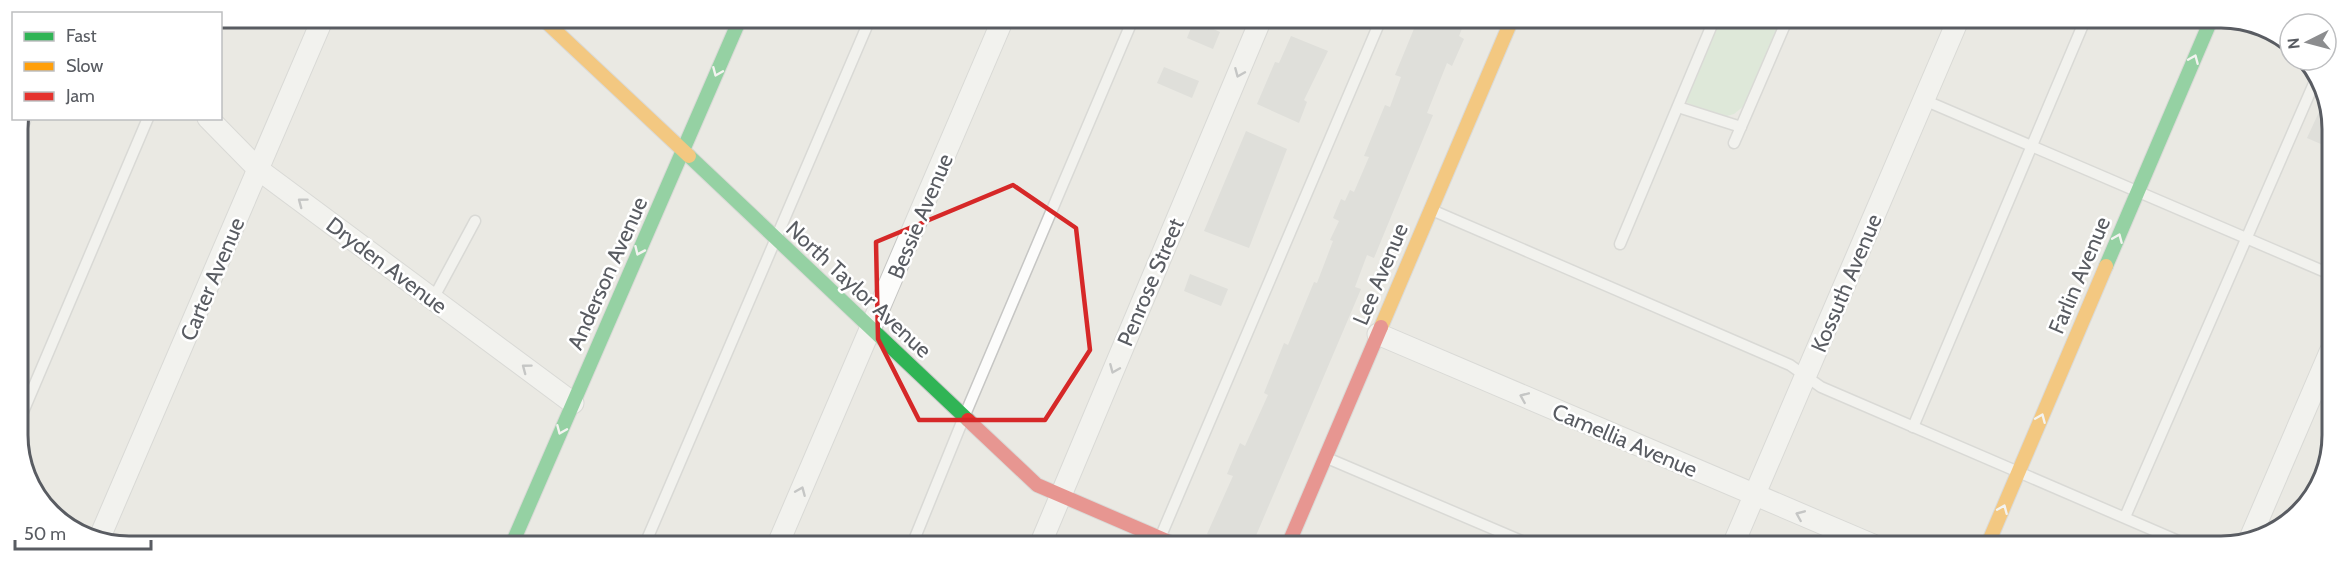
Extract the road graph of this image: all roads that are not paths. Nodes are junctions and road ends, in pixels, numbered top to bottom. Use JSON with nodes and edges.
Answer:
{"nodes":[{"id":1,"x":319,"y":28,"type":"edge"},
{"id":2,"x":553,"y":28,"type":"edge"},
{"id":3,"x":736,"y":28,"type":"edge"},
{"id":4,"x":866,"y":28,"type":"edge"},
{"id":5,"x":999,"y":28,"type":"edge"},
{"id":6,"x":1129,"y":28,"type":"edge"},
{"id":7,"x":1257,"y":28,"type":"edge"},
{"id":8,"x":1377,"y":28,"type":"edge"},
{"id":9,"x":1509,"y":28,"type":"edge"},
{"id":10,"x":1711,"y":28,"type":"edge"},
{"id":11,"x":1784,"y":28,"type":"edge"},
{"id":12,"x":1955,"y":28,"type":"edge"},
{"id":13,"x":2082,"y":28,"type":"edge"},
{"id":14,"x":2208,"y":28,"type":"edge"},
{"id":15,"x":2312,"y":88,"type":"edge"},
{"id":16,"x":1924,"y":100,"type":"junction"},
{"id":17,"x":1677,"y":107,"type":"junction"},
{"id":18,"x":147,"y":120,"type":"edge"},
{"id":19,"x":210,"y":120,"type":"edge"},
{"id":20,"x":1741,"y":127,"type":"junction"},
{"id":21,"x":1734,"y":143,"type":"dead end"},
{"id":22,"x":2032,"y":147,"type":"junction"},
{"id":23,"x":683,"y":152,"type":"junction"},
{"id":24,"x":259,"y":170,"type":"junction"},
{"id":25,"x":2138,"y":191,"type":"junction"},
{"id":26,"x":1431,"y":210,"type":"junction"},
{"id":27,"x":475,"y":221,"type":"dead end"},
{"id":28,"x":2247,"y":237,"type":"junction"},
{"id":29,"x":775,"y":239,"type":"junction"},
{"id":30,"x":1620,"y":244,"type":"dead end"},
{"id":31,"x":2322,"y":270,"type":"edge"},
{"id":32,"x":433,"y":299,"type":"junction"},
{"id":33,"x":871,"y":329,"type":"junction"},
{"id":34,"x":1378,"y":334,"type":"junction"},
{"id":35,"x":2322,"y":371,"type":"edge"},
{"id":36,"x":1806,"y":377,"type":"junction"},
{"id":37,"x":28,"y":400,"type":"edge"},
{"id":38,"x":573,"y":403,"type":"junction"},
{"id":39,"x":964,"y":417,"type":"junction"},
{"id":40,"x":1914,"y":427,"type":"junction"},
{"id":41,"x":1325,"y":458,"type":"junction"},
{"id":42,"x":2018,"y":472,"type":"junction"},
{"id":43,"x":1060,"y":496,"type":"junction"},
{"id":44,"x":1755,"y":496,"type":"junction"},
{"id":45,"x":2124,"y":518,"type":"junction"},
{"id":46,"x":2254,"y":530,"type":"edge"},
{"id":47,"x":102,"y":532,"type":"edge"},
{"id":48,"x":1292,"y":535,"type":"edge"},
{"id":49,"x":1508,"y":535,"type":"edge"},
{"id":50,"x":1737,"y":535,"type":"edge"},
{"id":51,"x":1849,"y":535,"type":"edge"},
{"id":52,"x":1992,"y":535,"type":"edge"},
{"id":53,"x":2164,"y":535,"type":"edge"},
{"id":54,"x":516,"y":536,"type":"edge"},
{"id":55,"x":649,"y":536,"type":"edge"},
{"id":56,"x":782,"y":536,"type":"edge"},
{"id":57,"x":915,"y":536,"type":"edge"},
{"id":58,"x":1044,"y":536,"type":"edge"},
{"id":59,"x":1154,"y":536,"type":"edge"},
{"id":60,"x":1161,"y":536,"type":"edge"}],
"edges":[{"from":1,"to":24,"type":"street","name":"Carter Avenue"},
{"from":2,"to":23,"type":"street","name":"North Taylor Avenue"},
{"from":3,"to":23,"type":"street","name":"Anderson Avenue","one_way":true},
{"from":4,"to":29,"type":"lane"},
{"from":5,"to":33,"type":"street","name":"Bessie Avenue"},
{"from":6,"to":39,"type":"lane"},
{"from":7,"to":43,"type":"street","name":"Penrose Street","one_way":true},
{"from":8,"to":60,"type":"lane"},
{"from":9,"to":26,"type":"street","name":"Lee Avenue"},
{"from":10,"to":17,"type":"lane"},
{"from":11,"to":20,"type":"lane"},
{"from":12,"to":16,"type":"street","name":"Kossuth Avenue"},
{"from":13,"to":22,"type":"lane"},
{"from":25,"to":14,"type":"street","name":"Farlin Avenue","one_way":true},
{"from":15,"to":28,"type":"lane"},
{"from":16,"to":22,"type":"lane"},
{"from":16,"to":36,"type":"street","name":"Kossuth Avenue"},
{"from":17,"to":20,"type":"lane"},
{"from":17,"to":30,"type":"lane"},
{"from":18,"to":37,"type":"lane"},
{"from":19,"to":24,"type":"street","name":"Dryden Avenue"},
{"from":20,"to":21,"type":"lane"},
{"from":22,"to":25,"type":"lane"},
{"from":22,"to":40,"type":"lane"},
{"from":23,"to":29,"type":"street","name":"North Taylor Avenue"},
{"from":23,"to":38,"type":"street","name":"Anderson Avenue","one_way":true},
{"from":32,"to":24,"type":"street","name":"Dryden Avenue","one_way":true},
{"from":24,"to":47,"type":"street","name":"Carter Avenue"},
{"from":25,"to":28,"type":"lane"},
{"from":42,"to":25,"type":"street","name":"Farlin Avenue","one_way":true},
{"from":26,"to":34,"type":"street","name":"Lee Avenue"},
{"from":26,"to":36,"type":"lane"},
{"from":27,"to":32,"type":"lane"},
{"from":28,"to":31,"type":"lane"},
{"from":28,"to":45,"type":"lane"},
{"from":29,"to":33,"type":"street","name":"North Taylor Avenue"},
{"from":29,"to":55,"type":"lane"},
{"from":38,"to":32,"type":"street","name":"Dryden Avenue","one_way":true},
{"from":33,"to":39,"type":"street","name":"North Taylor Avenue"},
{"from":56,"to":33,"type":"street","name":"Bessie Avenue","one_way":true},
{"from":34,"to":41,"type":"street","name":"Lee Avenue"},
{"from":44,"to":34,"type":"street","name":"Camellia Avenue","one_way":true},
{"from":35,"to":46,"type":"street"},
{"from":36,"to":40,"type":"lane"},
{"from":36,"to":44,"type":"street","name":"Kossuth Avenue"},
{"from":38,"to":54,"type":"street","name":"Anderson Avenue","one_way":true},
{"from":39,"to":43,"type":"street","name":"North Taylor Avenue"},
{"from":39,"to":57,"type":"lane"},
{"from":40,"to":42,"type":"lane"},
{"from":41,"to":48,"type":"street","name":"Lee Avenue"},
{"from":41,"to":49,"type":"lane"},
{"from":42,"to":45,"type":"lane"},
{"from":52,"to":42,"type":"street","name":"Farlin Avenue","one_way":true},
{"from":43,"to":58,"type":"street","name":"Penrose Street"},
{"from":43,"to":59,"type":"street","name":"North Taylor Avenue"},
{"from":44,"to":50,"type":"street","name":"Kossuth Avenue"},
{"from":51,"to":44,"type":"street","name":"Camellia Avenue","one_way":true},
{"from":45,"to":53,"type":"lane"}]}
